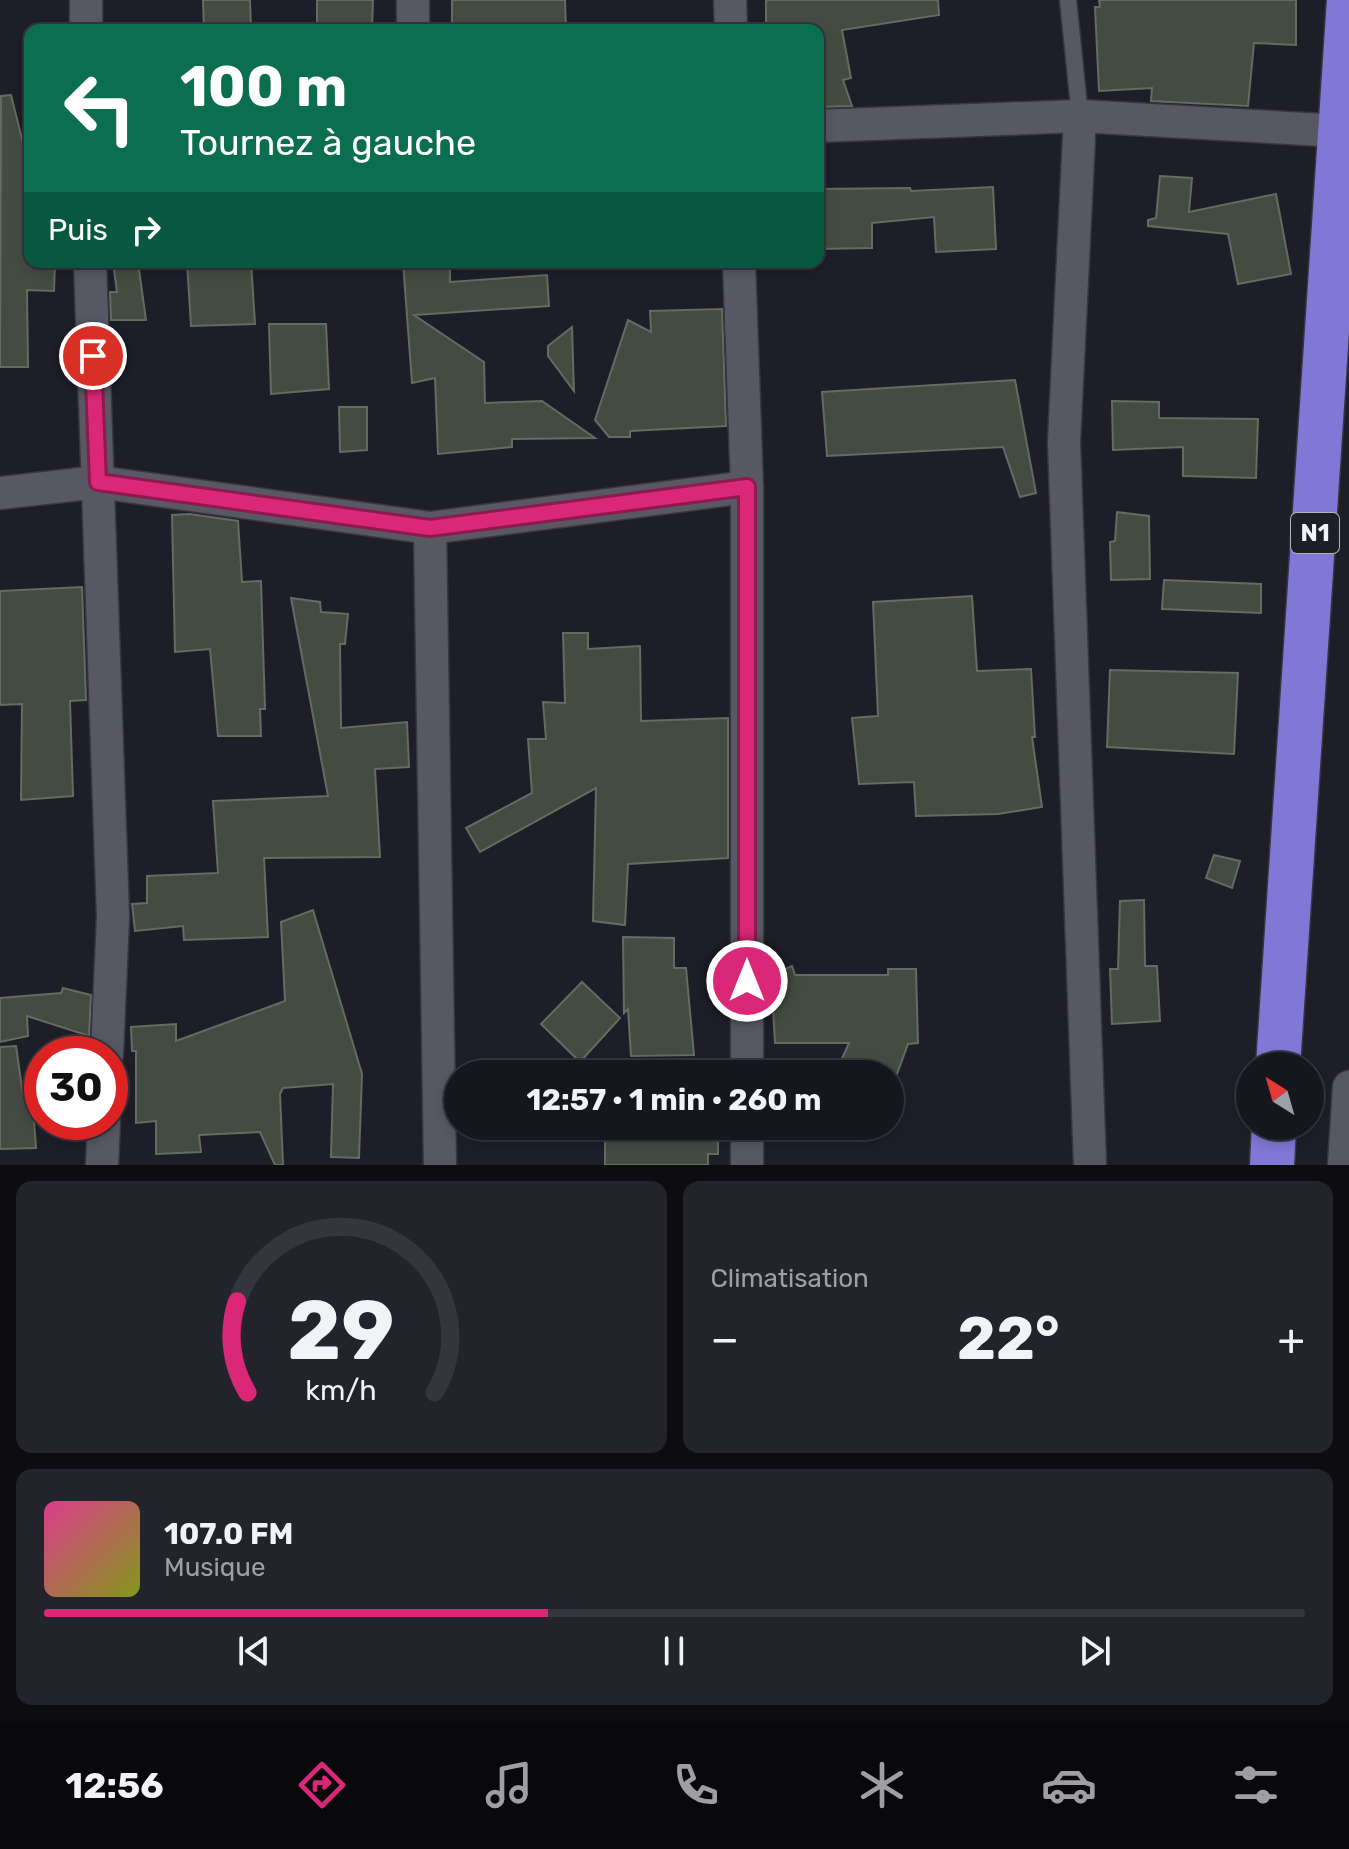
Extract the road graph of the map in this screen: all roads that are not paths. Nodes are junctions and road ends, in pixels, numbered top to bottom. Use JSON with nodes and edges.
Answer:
{"nodes":[{"id":1,"x":86,"y":0,"type":"edge"},
{"id":2,"x":413,"y":0,"type":"edge"},
{"id":3,"x":730,"y":0,"type":"edge"},
{"id":4,"x":1068,"y":0,"type":"edge"},
{"id":5,"x":1349,"y":0,"type":"edge"},
{"id":6,"x":86,"y":24,"type":"edge"},
{"id":7,"x":413,"y":24,"type":"edge"},
{"id":8,"x":731,"y":24,"type":"edge"},
{"id":9,"x":1080,"y":116,"type":"junction"},
{"id":10,"x":824,"y":126,"type":"edge"},
{"id":11,"x":1341,"y":131,"type":"junction"},
{"id":12,"x":90,"y":268,"type":"edge"},
{"id":13,"x":739,"y":268,"type":"edge"},
{"id":14,"x":1337,"y":370,"type":"edge"},
{"id":15,"x":98,"y":482,"type":"junction"},
{"id":16,"x":747,"y":487,"type":"junction"},
{"id":17,"x":0,"y":493,"type":"edge"},
{"id":18,"x":430,"y":528,"type":"junction"},
{"id":19,"x":108,"y":1036,"type":"edge"},
{"id":20,"x":1279,"y":1052,"type":"edge"},
{"id":21,"x":747,"y":1060,"type":"edge"},
{"id":22,"x":1349,"y":1087,"type":"edge"},
{"id":23,"x":103,"y":1140,"type":"edge"},
{"id":24,"x":747,"y":1140,"type":"edge"},
{"id":25,"x":1273,"y":1140,"type":"edge"},
{"id":26,"x":102,"y":1165,"type":"edge"},
{"id":27,"x":440,"y":1165,"type":"edge"},
{"id":28,"x":747,"y":1165,"type":"edge"},
{"id":29,"x":1090,"y":1165,"type":"edge"},
{"id":30,"x":1272,"y":1165,"type":"edge"},
{"id":31,"x":1344,"y":1165,"type":"edge"}],
"edges":[{"from":1,"to":6,"type":"street"},
{"from":2,"to":7,"type":"street"},
{"from":3,"to":8,"type":"street"},
{"from":4,"to":9,"type":"lane"},
{"from":5,"to":11,"type":"highway","number":"N1"},
{"from":9,"to":10,"type":"street"},
{"from":9,"to":11,"type":"street"},
{"from":9,"to":29,"type":"street"},
{"from":11,"to":14,"type":"highway","number":"N1"},
{"from":12,"to":15,"type":"street"},
{"from":13,"to":16,"type":"street"},
{"from":14,"to":20,"type":"highway","number":"N1"},
{"from":15,"to":17,"type":"street"},
{"from":15,"to":18,"type":"street"},
{"from":15,"to":19,"type":"street"},
{"from":16,"to":18,"type":"street"},
{"from":16,"to":21,"type":"street"},
{"from":18,"to":27,"type":"street"},
{"from":22,"to":31,"type":"street"},
{"from":23,"to":26,"type":"street"},
{"from":24,"to":28,"type":"street"},
{"from":25,"to":30,"type":"highway"}]}
